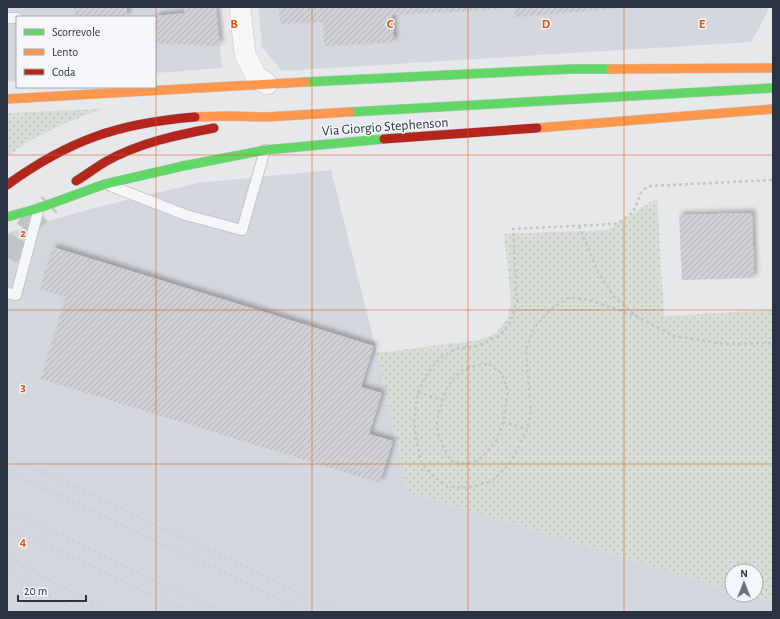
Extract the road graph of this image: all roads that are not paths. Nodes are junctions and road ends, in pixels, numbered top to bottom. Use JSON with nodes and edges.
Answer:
{"nodes":[{"id":1,"x":240,"y":7,"type":"edge"},
{"id":2,"x":767,"y":66,"type":"edge"},
{"id":3,"x":267,"y":84,"type":"junction"},
{"id":4,"x":773,"y":88,"type":"edge"},
{"id":5,"x":75,"y":91,"type":"edge"},
{"id":6,"x":7,"y":99,"type":"edge"},
{"id":7,"x":773,"y":109,"type":"edge"},
{"id":8,"x":266,"y":117,"type":"junction"},
{"id":9,"x":265,"y":150,"type":"junction"},
{"id":10,"x":76,"y":181,"type":"dead end"},
{"id":11,"x":105,"y":184,"type":"junction"},
{"id":12,"x":7,"y":185,"type":"edge"},
{"id":13,"x":39,"y":208,"type":"junction"},
{"id":14,"x":7,"y":217,"type":"edge"},
{"id":15,"x":7,"y":293,"type":"edge"}],
"edges":[{"from":1,"to":3,"type":"street"},
{"from":2,"to":3,"type":"street"},
{"from":3,"to":5,"type":"street"},
{"from":4,"to":8,"type":"street"},
{"from":5,"to":6,"type":"street"},
{"from":7,"to":9,"type":"street","name":"Via Giorgio Stephenson"},
{"from":8,"to":10,"type":"street"},
{"from":8,"to":12,"type":"street"},
{"from":9,"to":11,"type":"street","name":"Via Giorgio Stephenson"},
{"from":9,"to":11,"type":"lane"},
{"from":11,"to":13,"type":"street","name":"Via Giorgio Stephenson"},
{"from":13,"to":14,"type":"street","name":"Via Giorgio Stephenson"},
{"from":13,"to":15,"type":"lane"}]}
